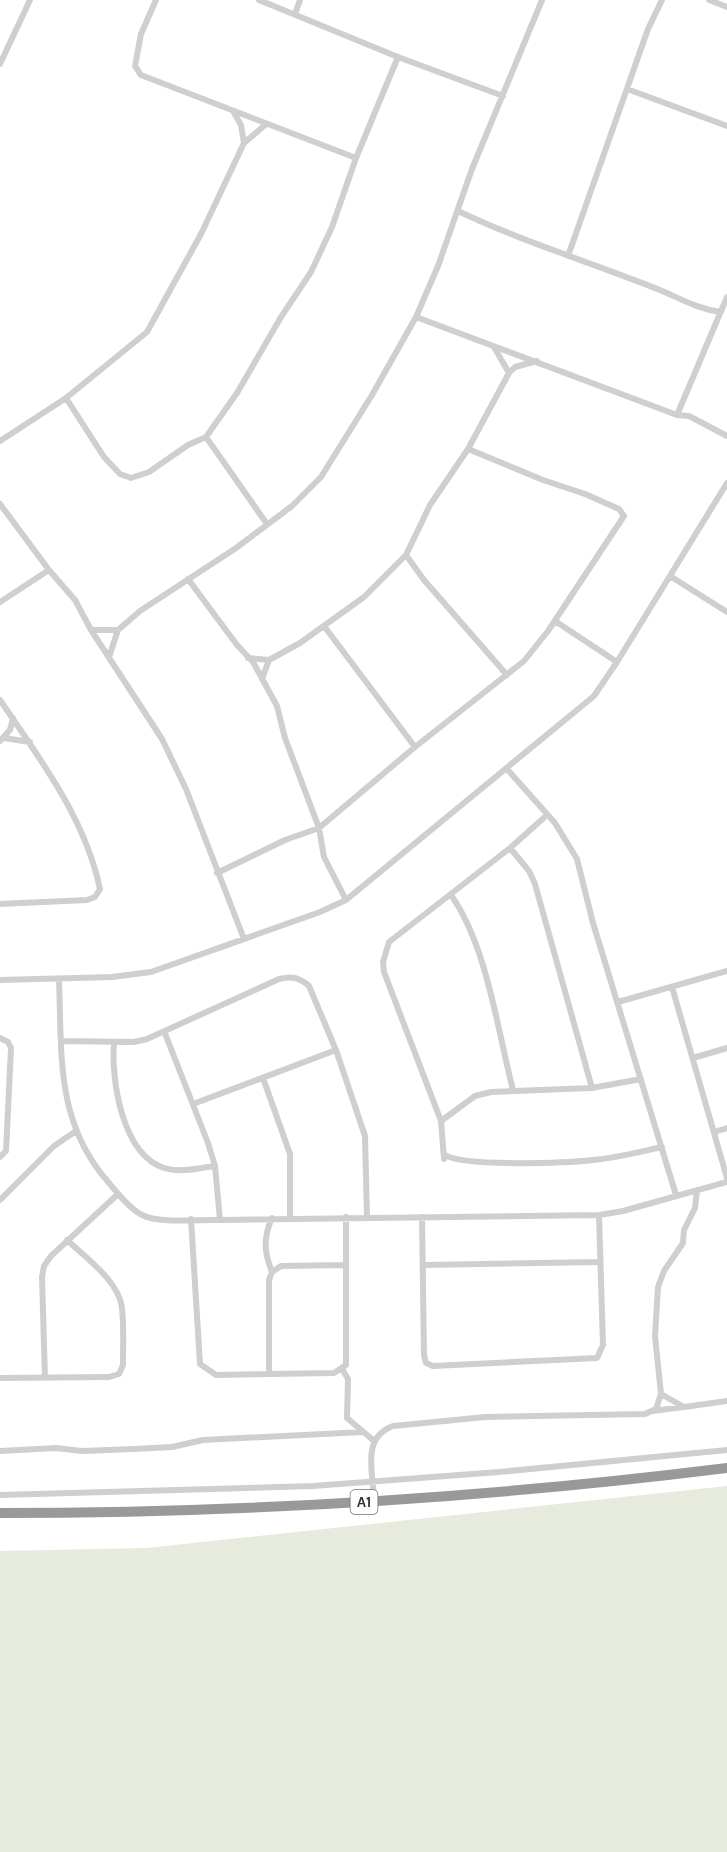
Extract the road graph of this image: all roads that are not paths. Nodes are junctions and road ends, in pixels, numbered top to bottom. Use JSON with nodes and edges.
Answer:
{"nodes":[{"id":1,"x":30,"y":0,"type":"edge"},
{"id":2,"x":156,"y":0,"type":"edge"},
{"id":3,"x":259,"y":0,"type":"edge"},
{"id":4,"x":300,"y":0,"type":"edge"},
{"id":5,"x":542,"y":0,"type":"edge"},
{"id":6,"x":662,"y":0,"type":"edge"},
{"id":7,"x":709,"y":0,"type":"edge"},
{"id":8,"x":727,"y":7,"type":"edge"},
{"id":9,"x":295,"y":14,"type":"junction"},
{"id":10,"x":398,"y":57,"type":"junction"},
{"id":11,"x":0,"y":64,"type":"edge"},
{"id":12,"x":627,"y":89,"type":"junction"},
{"id":13,"x":503,"y":96,"type":"junction"},
{"id":14,"x":233,"y":111,"type":"junction"},
{"id":15,"x":265,"y":124,"type":"junction"},
{"id":16,"x":727,"y":126,"type":"edge"},
{"id":17,"x":244,"y":143,"type":"junction"},
{"id":18,"x":356,"y":158,"type":"junction"},
{"id":19,"x":458,"y":211,"type":"junction"},
{"id":20,"x":568,"y":256,"type":"junction"},
{"id":21,"x":727,"y":297,"type":"edge"},
{"id":22,"x":721,"y":312,"type":"junction"},
{"id":23,"x":416,"y":317,"type":"junction"},
{"id":24,"x":493,"y":346,"type":"junction"},
{"id":25,"x":537,"y":361,"type":"junction"},
{"id":26,"x":509,"y":373,"type":"junction"},
{"id":27,"x":66,"y":398,"type":"junction"},
{"id":28,"x":677,"y":415,"type":"junction"},
{"id":29,"x":727,"y":436,"type":"edge"},
{"id":30,"x":206,"y":437,"type":"junction"},
{"id":31,"x":0,"y":441,"type":"edge"},
{"id":32,"x":468,"y":449,"type":"junction"},
{"id":33,"x":727,"y":483,"type":"edge"},
{"id":34,"x":0,"y":504,"type":"edge"},
{"id":35,"x":267,"y":524,"type":"junction"},
{"id":36,"x":406,"y":555,"type":"junction"},
{"id":37,"x":49,"y":570,"type":"junction"},
{"id":38,"x":670,"y":576,"type":"junction"},
{"id":39,"x":188,"y":579,"type":"junction"},
{"id":40,"x":0,"y":602,"type":"edge"},
{"id":41,"x":727,"y":612,"type":"edge"},
{"id":42,"x":555,"y":621,"type":"junction"},
{"id":43,"x":324,"y":626,"type":"junction"},
{"id":44,"x":91,"y":630,"type":"junction"},
{"id":45,"x":118,"y":630,"type":"junction"},
{"id":46,"x":110,"y":657,"type":"junction"},
{"id":47,"x":248,"y":658,"type":"junction"},
{"id":48,"x":269,"y":660,"type":"junction"},
{"id":49,"x":617,"y":662,"type":"junction"},
{"id":50,"x":507,"y":675,"type":"junction"},
{"id":51,"x":262,"y":679,"type":"junction"},
{"id":52,"x":0,"y":700,"type":"edge"},
{"id":53,"x":13,"y":718,"type":"junction"},
{"id":54,"x":2,"y":740,"type":"edge"},
{"id":55,"x":30,"y":742,"type":"junction"},
{"id":56,"x":414,"y":747,"type":"junction"},
{"id":57,"x":507,"y":769,"type":"junction"},
{"id":58,"x":547,"y":814,"type":"junction"},
{"id":59,"x":319,"y":828,"type":"junction"},
{"id":60,"x":510,"y":848,"type":"junction"},
{"id":61,"x":217,"y":873,"type":"junction"},
{"id":62,"x":451,"y":895,"type":"junction"},
{"id":63,"x":346,"y":900,"type":"junction"},
{"id":64,"x":0,"y":904,"type":"edge"},
{"id":65,"x":244,"y":939,"type":"junction"},
{"id":66,"x":727,"y":971,"type":"edge"},
{"id":67,"x":59,"y":979,"type":"junction"},
{"id":68,"x":0,"y":980,"type":"edge"},
{"id":69,"x":672,"y":987,"type":"junction"},
{"id":70,"x":618,"y":1002,"type":"junction"},
{"id":71,"x":164,"y":1031,"type":"junction"},
{"id":72,"x":0,"y":1038,"type":"edge"},
{"id":73,"x":62,"y":1041,"type":"junction"},
{"id":74,"x":114,"y":1043,"type":"junction"},
{"id":75,"x":727,"y":1048,"type":"edge"},
{"id":76,"x":336,"y":1050,"type":"junction"},
{"id":77,"x":693,"y":1058,"type":"junction"},
{"id":78,"x":263,"y":1078,"type":"junction"},
{"id":79,"x":641,"y":1079,"type":"junction"},
{"id":80,"x":591,"y":1088,"type":"junction"},
{"id":81,"x":513,"y":1090,"type":"junction"},
{"id":82,"x":194,"y":1104,"type":"junction"},
{"id":83,"x":441,"y":1121,"type":"junction"},
{"id":84,"x":727,"y":1128,"type":"edge"},
{"id":85,"x":76,"y":1131,"type":"junction"},
{"id":86,"x":714,"y":1132,"type":"junction"},
{"id":87,"x":662,"y":1147,"type":"junction"},
{"id":88,"x":0,"y":1157,"type":"edge"},
{"id":89,"x":215,"y":1166,"type":"junction"},
{"id":90,"x":727,"y":1180,"type":"edge"},
{"id":91,"x":698,"y":1190,"type":"junction"},
{"id":92,"x":118,"y":1194,"type":"junction"},
{"id":93,"x":676,"y":1195,"type":"junction"},
{"id":94,"x":0,"y":1200,"type":"edge"},
{"id":95,"x":599,"y":1215,"type":"junction"},
{"id":96,"x":346,"y":1217,"type":"junction"},
{"id":97,"x":367,"y":1217,"type":"junction"},
{"id":98,"x":422,"y":1217,"type":"junction"},
{"id":99,"x":272,"y":1218,"type":"junction"},
{"id":100,"x":290,"y":1218,"type":"junction"},
{"id":101,"x":191,"y":1219,"type":"junction"},
{"id":102,"x":220,"y":1220,"type":"junction"},
{"id":103,"x":67,"y":1240,"type":"junction"},
{"id":104,"x":600,"y":1262,"type":"junction"},
{"id":105,"x":346,"y":1265,"type":"junction"},
{"id":106,"x":424,"y":1266,"type":"junction"},
{"id":107,"x":272,"y":1272,"type":"junction"},
{"id":108,"x":342,"y":1369,"type":"junction"},
{"id":109,"x":269,"y":1373,"type":"junction"},
{"id":110,"x":0,"y":1378,"type":"edge"},
{"id":111,"x":45,"y":1378,"type":"junction"},
{"id":112,"x":661,"y":1394,"type":"junction"},
{"id":113,"x":727,"y":1401,"type":"edge"},
{"id":114,"x":684,"y":1407,"type":"junction"},
{"id":115,"x":652,"y":1411,"type":"junction"},
{"id":116,"x":363,"y":1432,"type":"junction"},
{"id":117,"x":373,"y":1440,"type":"junction"},
{"id":118,"x":727,"y":1449,"type":"edge"},
{"id":119,"x":0,"y":1451,"type":"edge"},
{"id":120,"x":727,"y":1468,"type":"edge"},
{"id":121,"x":374,"y":1482,"type":"junction"},
{"id":122,"x":0,"y":1495,"type":"edge"},
{"id":123,"x":374,"y":1501,"type":"junction"},
{"id":124,"x":0,"y":1513,"type":"edge"}],
"edges":[{"from":1,"to":11,"type":"street"},
{"from":2,"to":14,"type":"street"},
{"from":3,"to":9,"type":"street"},
{"from":4,"to":9,"type":"street"},
{"from":5,"to":13,"type":"street"},
{"from":6,"to":12,"type":"street"},
{"from":7,"to":8,"type":"street"},
{"from":9,"to":10,"type":"street"},
{"from":10,"to":13,"type":"street"},
{"from":10,"to":18,"type":"street"},
{"from":12,"to":16,"type":"street"},
{"from":12,"to":20,"type":"street"},
{"from":13,"to":19,"type":"street"},
{"from":14,"to":15,"type":"street"},
{"from":14,"to":17,"type":"street"},
{"from":15,"to":17,"type":"street"},
{"from":15,"to":18,"type":"street"},
{"from":17,"to":27,"type":"street"},
{"from":18,"to":30,"type":"street"},
{"from":19,"to":20,"type":"street"},
{"from":19,"to":23,"type":"street"},
{"from":20,"to":22,"type":"street"},
{"from":21,"to":22,"type":"street"},
{"from":22,"to":28,"type":"street"},
{"from":23,"to":24,"type":"street"},
{"from":23,"to":35,"type":"street"},
{"from":24,"to":25,"type":"street"},
{"from":24,"to":26,"type":"street"},
{"from":25,"to":26,"type":"street"},
{"from":25,"to":28,"type":"street"},
{"from":26,"to":32,"type":"street"},
{"from":27,"to":30,"type":"street"},
{"from":27,"to":31,"type":"street"},
{"from":28,"to":29,"type":"street"},
{"from":30,"to":35,"type":"street"},
{"from":32,"to":36,"type":"street"},
{"from":32,"to":42,"type":"street"},
{"from":33,"to":38,"type":"street"},
{"from":34,"to":37,"type":"street"},
{"from":35,"to":39,"type":"street"},
{"from":36,"to":43,"type":"street"},
{"from":36,"to":50,"type":"street"},
{"from":37,"to":40,"type":"street"},
{"from":37,"to":44,"type":"street"},
{"from":38,"to":41,"type":"street"},
{"from":38,"to":49,"type":"street"},
{"from":39,"to":45,"type":"street"},
{"from":39,"to":47,"type":"street"},
{"from":42,"to":49,"type":"street"},
{"from":42,"to":50,"type":"street"},
{"from":43,"to":48,"type":"street"},
{"from":43,"to":56,"type":"street"},
{"from":44,"to":45,"type":"street"},
{"from":44,"to":46,"type":"street"},
{"from":45,"to":46,"type":"street"},
{"from":46,"to":61,"type":"street"},
{"from":47,"to":48,"type":"street"},
{"from":47,"to":51,"type":"street"},
{"from":48,"to":51,"type":"street"},
{"from":49,"to":57,"type":"street"},
{"from":50,"to":56,"type":"street"},
{"from":51,"to":59,"type":"street"},
{"from":52,"to":53,"type":"street"},
{"from":53,"to":54,"type":"street"},
{"from":53,"to":55,"type":"street"},
{"from":54,"to":55,"type":"street"},
{"from":55,"to":64,"type":"street"},
{"from":56,"to":59,"type":"street"},
{"from":57,"to":58,"type":"street"},
{"from":57,"to":63,"type":"street"},
{"from":58,"to":60,"type":"street"},
{"from":58,"to":70,"type":"street"},
{"from":59,"to":61,"type":"street"},
{"from":59,"to":63,"type":"street"},
{"from":60,"to":62,"type":"street"},
{"from":60,"to":80,"type":"street"},
{"from":61,"to":65,"type":"street"},
{"from":62,"to":81,"type":"street"},
{"from":62,"to":83,"type":"street"},
{"from":63,"to":65,"type":"street"},
{"from":65,"to":67,"type":"street"},
{"from":66,"to":69,"type":"street"},
{"from":67,"to":68,"type":"street"},
{"from":67,"to":73,"type":"street"},
{"from":69,"to":70,"type":"street"},
{"from":69,"to":77,"type":"street"},
{"from":70,"to":79,"type":"street"},
{"from":71,"to":74,"type":"street"},
{"from":71,"to":76,"type":"street"},
{"from":71,"to":82,"type":"street"},
{"from":72,"to":88,"type":"street"},
{"from":73,"to":74,"type":"street"},
{"from":73,"to":85,"type":"street"},
{"from":74,"to":89,"type":"street"},
{"from":75,"to":77,"type":"street"},
{"from":76,"to":78,"type":"street"},
{"from":76,"to":97,"type":"street"},
{"from":77,"to":86,"type":"street"},
{"from":78,"to":82,"type":"street"},
{"from":78,"to":100,"type":"street"},
{"from":79,"to":80,"type":"street"},
{"from":79,"to":87,"type":"street"},
{"from":80,"to":81,"type":"street"},
{"from":81,"to":83,"type":"street"},
{"from":82,"to":89,"type":"street"},
{"from":83,"to":87,"type":"street"},
{"from":84,"to":86,"type":"street"},
{"from":85,"to":92,"type":"street"},
{"from":85,"to":94,"type":"street"},
{"from":86,"to":90,"type":"street"},
{"from":87,"to":93,"type":"street"},
{"from":89,"to":102,"type":"street"},
{"from":90,"to":91,"type":"street"},
{"from":91,"to":93,"type":"street"},
{"from":91,"to":112,"type":"street"},
{"from":92,"to":101,"type":"street"},
{"from":92,"to":103,"type":"street"},
{"from":93,"to":95,"type":"street"},
{"from":95,"to":98,"type":"street"},
{"from":95,"to":104,"type":"street"},
{"from":96,"to":97,"type":"street"},
{"from":96,"to":100,"type":"street"},
{"from":96,"to":105,"type":"street"},
{"from":97,"to":98,"type":"street"},
{"from":98,"to":106,"type":"street"},
{"from":99,"to":100,"type":"street"},
{"from":99,"to":102,"type":"street"},
{"from":99,"to":107,"type":"street"},
{"from":101,"to":102,"type":"street"},
{"from":101,"to":109,"type":"street"},
{"from":103,"to":111,"type":"street"},
{"from":103,"to":111,"type":"street"},
{"from":104,"to":106,"type":"street"},
{"from":104,"to":106,"type":"street"},
{"from":105,"to":107,"type":"street"},
{"from":105,"to":108,"type":"street"},
{"from":107,"to":109,"type":"street"},
{"from":108,"to":109,"type":"street"},
{"from":108,"to":116,"type":"street"},
{"from":110,"to":111,"type":"street"},
{"from":112,"to":114,"type":"street"},
{"from":112,"to":115,"type":"street"},
{"from":113,"to":114,"type":"street"},
{"from":114,"to":115,"type":"street"},
{"from":115,"to":117,"type":"street"},
{"from":116,"to":117,"type":"street"},
{"from":116,"to":119,"type":"street"},
{"from":117,"to":121,"type":"street"},
{"from":118,"to":121,"type":"street"},
{"from":120,"to":123,"type":"highway","number":"A1"},
{"from":121,"to":122,"type":"street"},
{"from":121,"to":123,"type":"street"},
{"from":123,"to":124,"type":"highway","number":"A1"}]}
